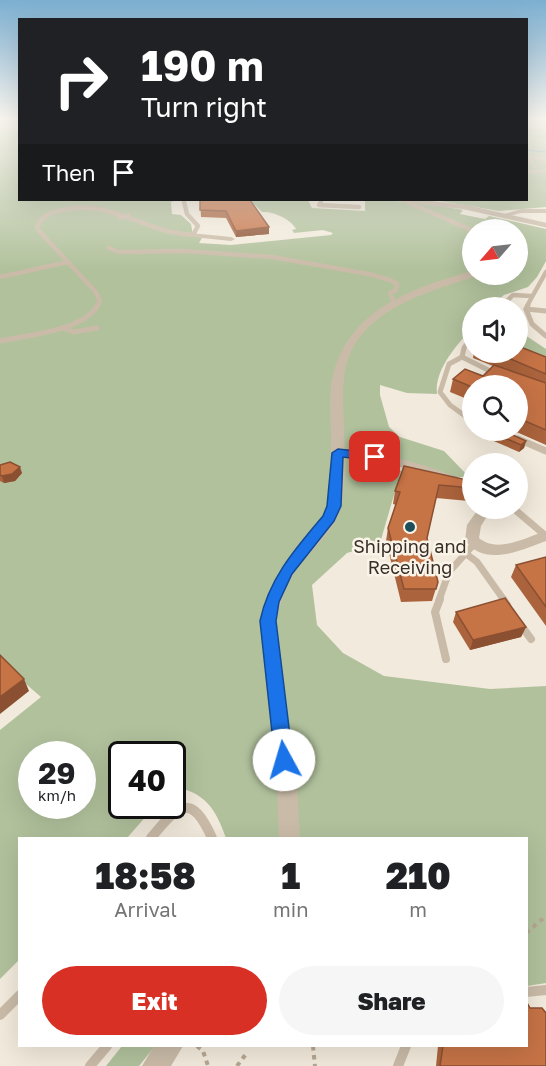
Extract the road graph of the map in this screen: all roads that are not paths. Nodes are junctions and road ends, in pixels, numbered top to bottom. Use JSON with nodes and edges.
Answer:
{"nodes":[{"id":1,"x":546,"y":171,"type":"edge"},
{"id":2,"x":528,"y":172,"type":"edge"},
{"id":3,"x":184,"y":201,"type":"edge"},
{"id":4,"x":321,"y":201,"type":"edge"},
{"id":5,"x":404,"y":201,"type":"edge"},
{"id":6,"x":414,"y":201,"type":"edge"},
{"id":7,"x":359,"y":207,"type":"dead end"},
{"id":8,"x":546,"y":211,"type":"edge"},
{"id":9,"x":505,"y":215,"type":"junction"},
{"id":10,"x":462,"y":225,"type":"edge"},
{"id":11,"x":546,"y":225,"type":"edge"},
{"id":12,"x":193,"y":235,"type":"junction"},
{"id":13,"x":231,"y":239,"type":"dead end"},
{"id":14,"x":109,"y":248,"type":"dead end"},
{"id":15,"x":68,"y":262,"type":"junction"},
{"id":16,"x":546,"y":272,"type":"edge"},
{"id":17,"x":0,"y":277,"type":"edge"},
{"id":18,"x":462,"y":277,"type":"edge"},
{"id":19,"x":531,"y":296,"type":"junction"},
{"id":20,"x":512,"y":297,"type":"edge"},
{"id":21,"x":394,"y":303,"type":"junction"},
{"id":22,"x":528,"y":304,"type":"edge"},
{"id":23,"x":528,"y":309,"type":"edge"},
{"id":24,"x":546,"y":311,"type":"edge"},
{"id":25,"x":528,"y":314,"type":"edge"},
{"id":26,"x":63,"y":328,"type":"junction"},
{"id":27,"x":98,"y":328,"type":"dead end"},
{"id":28,"x":546,"y":336,"type":"edge"},
{"id":29,"x":0,"y":341,"type":"edge"},
{"id":30,"x":462,"y":357,"type":"edge"},
{"id":31,"x":471,"y":363,"type":"edge"},
{"id":32,"x":499,"y":375,"type":"edge"},
{"id":33,"x":462,"y":414,"type":"edge"},
{"id":34,"x":521,"y":441,"type":"edge"},
{"id":35,"x":546,"y":451,"type":"edge"},
{"id":36,"x":338,"y":453,"type":"junction"},
{"id":37,"x":447,"y":477,"type":"junction"},
{"id":38,"x":462,"y":481,"type":"edge"},
{"id":39,"x":462,"y":484,"type":"edge"},
{"id":40,"x":478,"y":519,"type":"edge"},
{"id":41,"x":526,"y":519,"type":"edge"},
{"id":42,"x":546,"y":536,"type":"edge"},
{"id":43,"x":470,"y":548,"type":"junction"},
{"id":44,"x":511,"y":610,"type":"edge"},
{"id":45,"x":518,"y":620,"type":"edge"},
{"id":46,"x":531,"y":639,"type":"dead end"},
{"id":47,"x":446,"y":659,"type":"dead end"},
{"id":48,"x":152,"y":837,"type":"edge"},
{"id":49,"x":212,"y":837,"type":"edge"},
{"id":50,"x":289,"y":837,"type":"edge"},
{"id":51,"x":546,"y":990,"type":"edge"},
{"id":52,"x":528,"y":992,"type":"edge"},
{"id":53,"x":18,"y":997,"type":"edge"},
{"id":54,"x":0,"y":1016,"type":"edge"},
{"id":55,"x":106,"y":1047,"type":"edge"},
{"id":56,"x":169,"y":1047,"type":"edge"},
{"id":57,"x":406,"y":1047,"type":"edge"},
{"id":58,"x":90,"y":1066,"type":"edge"},
{"id":59,"x":155,"y":1066,"type":"edge"},
{"id":60,"x":398,"y":1066,"type":"edge"}],
"edges":[{"from":1,"to":2,"type":"lane"},
{"from":3,"to":12,"type":"lane"},
{"from":4,"to":7,"type":"lane"},
{"from":5,"to":10,"type":"street"},
{"from":6,"to":9,"type":"lane"},
{"from":8,"to":9,"type":"street"},
{"from":9,"to":11,"type":"lane"},
{"from":12,"to":13,"type":"street"},
{"from":12,"to":15,"type":"lane"},
{"from":14,"to":21,"type":"lane"},
{"from":15,"to":17,"type":"lane"},
{"from":15,"to":26,"type":"lane"},
{"from":16,"to":19,"type":"lane"},
{"from":18,"to":21,"type":"street"},
{"from":19,"to":20,"type":"lane"},
{"from":19,"to":22,"type":"lane"},
{"from":21,"to":36,"type":"street"},
{"from":23,"to":24,"type":"lane"},
{"from":25,"to":28,"type":"lane"},
{"from":26,"to":27,"type":"lane"},
{"from":26,"to":29,"type":"lane"},
{"from":30,"to":33,"type":"lane"},
{"from":31,"to":32,"type":"lane"},
{"from":34,"to":35,"type":"lane"},
{"from":36,"to":37,"type":"street"},
{"from":36,"to":50,"type":"street"},
{"from":37,"to":38,"type":"street"},
{"from":37,"to":39,"type":"street"},
{"from":40,"to":43,"type":"street"},
{"from":41,"to":42,"type":"lane"},
{"from":42,"to":43,"type":"street"},
{"from":43,"to":44,"type":"lane"},
{"from":43,"to":47,"type":"lane"},
{"from":45,"to":46,"type":"lane"},
{"from":48,"to":49,"type":"lane"},
{"from":51,"to":52,"type":"lane"},
{"from":53,"to":54,"type":"lane"},
{"from":55,"to":58,"type":"lane"},
{"from":56,"to":59,"type":"street"},
{"from":57,"to":60,"type":"lane"}]}
